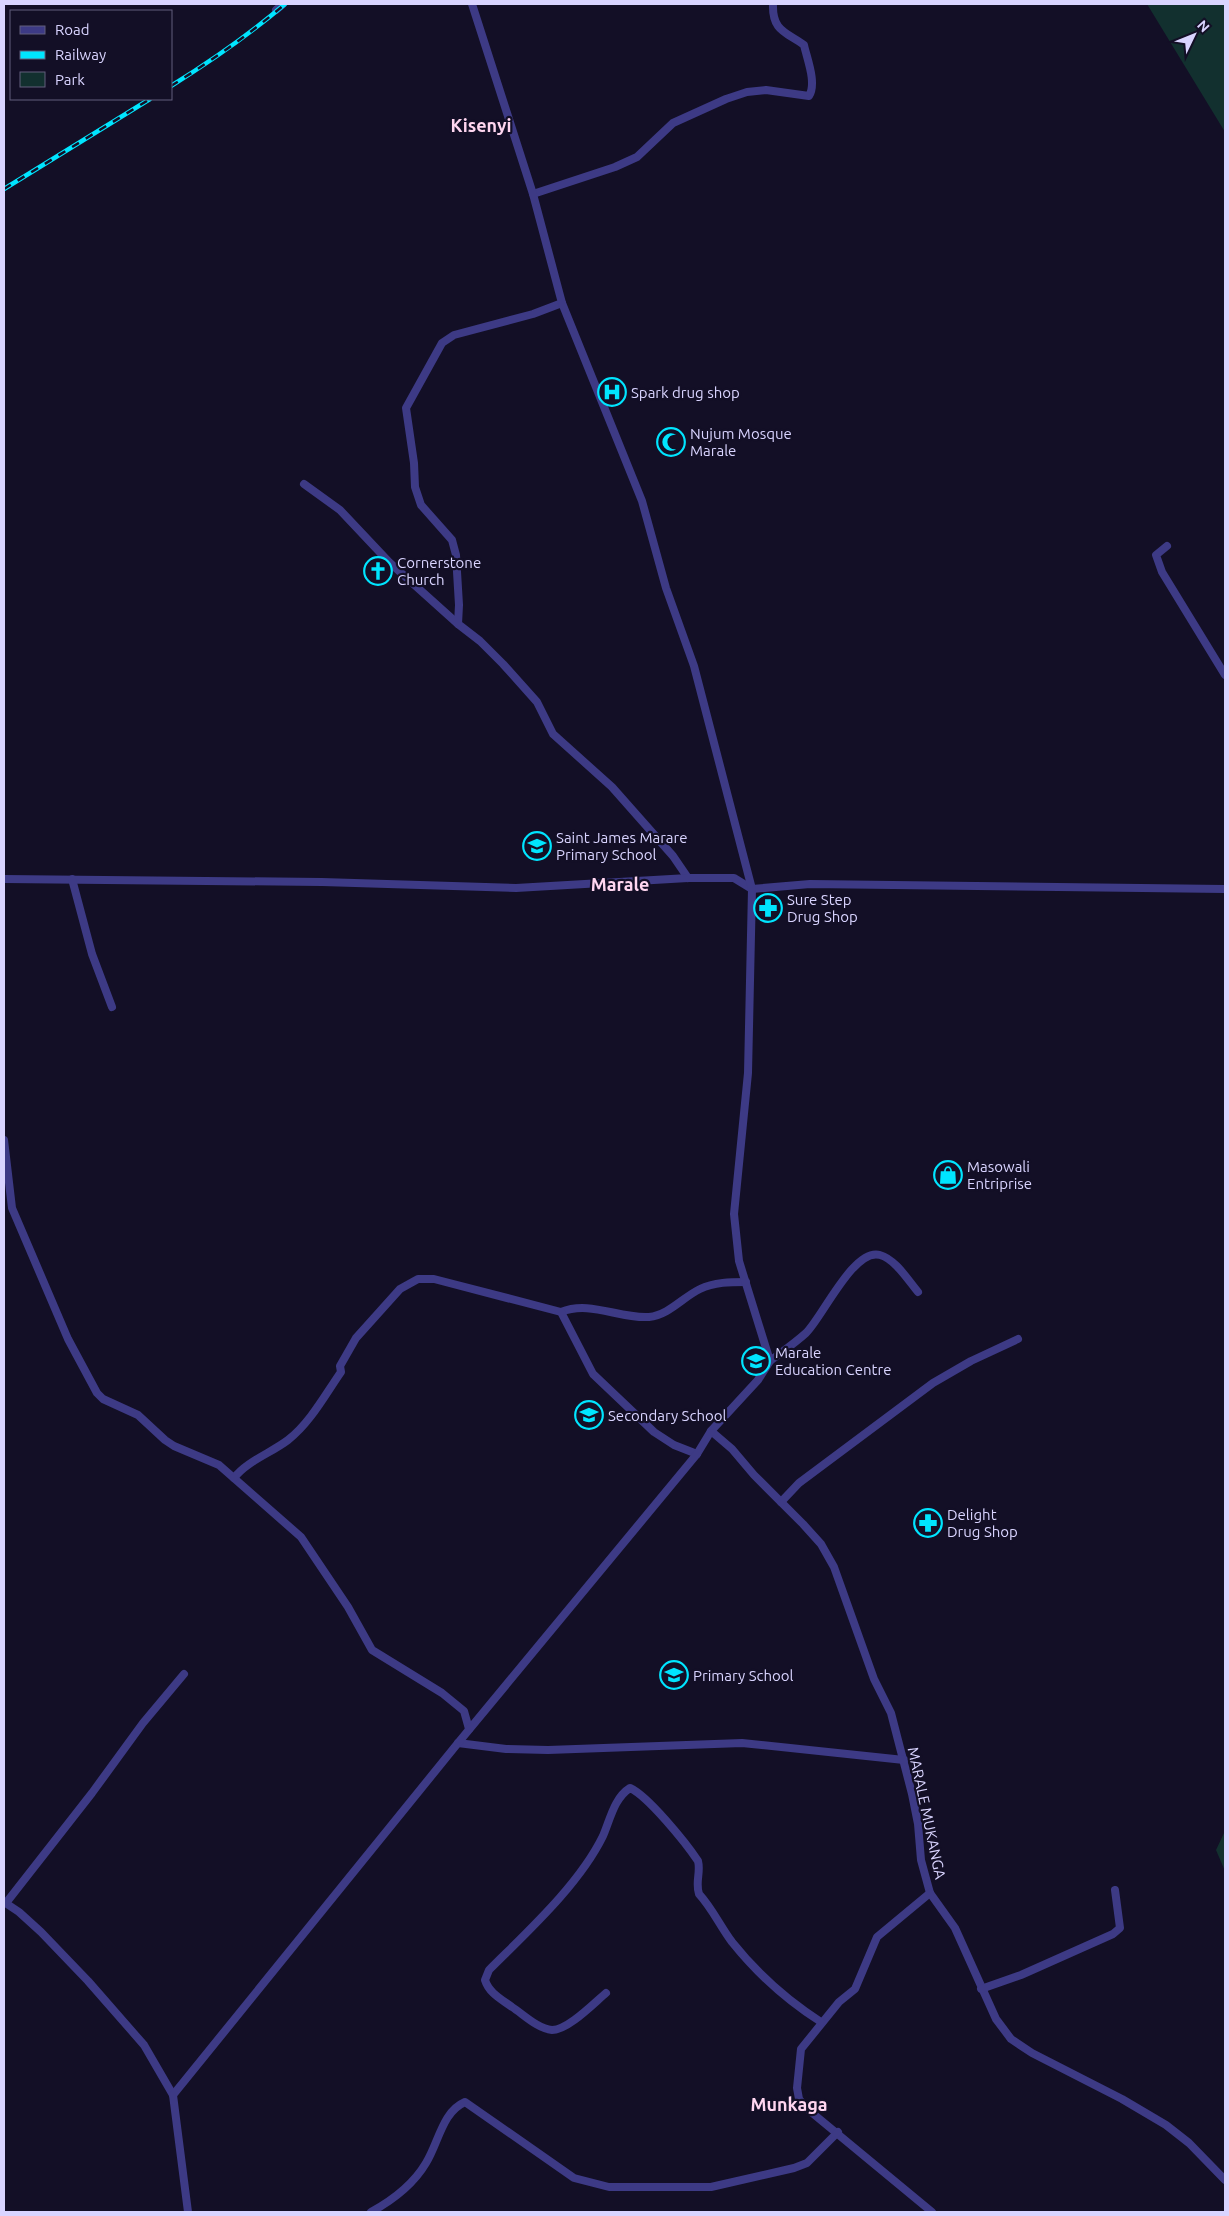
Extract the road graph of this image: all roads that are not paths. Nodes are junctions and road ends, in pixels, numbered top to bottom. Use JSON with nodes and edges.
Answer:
{"nodes":[{"id":1,"x":283,"y":4,"type":"edge"},
{"id":2,"x":472,"y":4,"type":"edge"},
{"id":3,"x":773,"y":4,"type":"edge"},
{"id":4,"x":276,"y":10,"type":"dead end"},
{"id":5,"x":533,"y":194,"type":"junction"},
{"id":6,"x":562,"y":303,"type":"junction"},
{"id":7,"x":304,"y":484,"type":"dead end"},
{"id":8,"x":1167,"y":546,"type":"dead end"},
{"id":9,"x":458,"y":624,"type":"junction"},
{"id":10,"x":1225,"y":675,"type":"edge"},
{"id":11,"x":72,"y":878,"type":"junction"},
{"id":12,"x":688,"y":878,"type":"junction"},
{"id":13,"x":4,"y":879,"type":"edge"},
{"id":14,"x":752,"y":889,"type":"junction"},
{"id":15,"x":1225,"y":889,"type":"edge"},
{"id":16,"x":112,"y":1007,"type":"dead end"},
{"id":17,"x":4,"y":1140,"type":"edge"},
{"id":18,"x":8,"y":1210,"type":"edge"},
{"id":19,"x":746,"y":1282,"type":"junction"},
{"id":20,"x":918,"y":1292,"type":"dead end"},
{"id":21,"x":561,"y":1312,"type":"junction"},
{"id":22,"x":1018,"y":1339,"type":"dead end"},
{"id":23,"x":770,"y":1361,"type":"junction"},
{"id":24,"x":711,"y":1431,"type":"junction"},
{"id":25,"x":697,"y":1454,"type":"junction"},
{"id":26,"x":234,"y":1478,"type":"junction"},
{"id":27,"x":781,"y":1502,"type":"junction"},
{"id":28,"x":184,"y":1674,"type":"dead end"},
{"id":29,"x":469,"y":1729,"type":"junction"},
{"id":30,"x":458,"y":1743,"type":"junction"},
{"id":31,"x":904,"y":1760,"type":"junction"},
{"id":32,"x":1115,"y":1890,"type":"dead end"},
{"id":33,"x":930,"y":1893,"type":"junction"},
{"id":34,"x":5,"y":1903,"type":"edge"},
{"id":35,"x":981,"y":1989,"type":"junction"},
{"id":36,"x":606,"y":1993,"type":"dead end"},
{"id":37,"x":821,"y":2022,"type":"junction"},
{"id":38,"x":173,"y":2095,"type":"junction"},
{"id":39,"x":838,"y":2132,"type":"junction"},
{"id":40,"x":1225,"y":2180,"type":"edge"},
{"id":41,"x":188,"y":2212,"type":"edge"},
{"id":42,"x":372,"y":2212,"type":"edge"},
{"id":43,"x":932,"y":2212,"type":"edge"}],
"edges":[{"from":1,"to":4,"type":"street"},
{"from":2,"to":5,"type":"street"},
{"from":3,"to":5,"type":"street"},
{"from":5,"to":6,"type":"street"},
{"from":6,"to":9,"type":"street"},
{"from":6,"to":14,"type":"street"},
{"from":7,"to":9,"type":"street"},
{"from":8,"to":10,"type":"street"},
{"from":9,"to":12,"type":"street"},
{"from":11,"to":12,"type":"street"},
{"from":11,"to":13,"type":"street"},
{"from":11,"to":16,"type":"street"},
{"from":12,"to":14,"type":"street"},
{"from":14,"to":15,"type":"street"},
{"from":14,"to":19,"type":"street"},
{"from":17,"to":18,"type":"street"},
{"from":18,"to":26,"type":"street"},
{"from":19,"to":21,"type":"street"},
{"from":19,"to":23,"type":"street"},
{"from":20,"to":23,"type":"street"},
{"from":21,"to":25,"type":"street"},
{"from":21,"to":26,"type":"street"},
{"from":22,"to":27,"type":"street"},
{"from":23,"to":24,"type":"street"},
{"from":24,"to":25,"type":"street"},
{"from":24,"to":27,"type":"street","name":"MARALE MUKANGA"},
{"from":25,"to":29,"type":"street"},
{"from":26,"to":29,"type":"street"},
{"from":27,"to":31,"type":"street","name":"MARALE MUKANGA"},
{"from":28,"to":34,"type":"street"},
{"from":29,"to":30,"type":"street"},
{"from":30,"to":31,"type":"street"},
{"from":30,"to":38,"type":"street"},
{"from":31,"to":33,"type":"street","name":"MARALE MUKANGA"},
{"from":32,"to":35,"type":"street"},
{"from":33,"to":35,"type":"street","name":"MARALE MUKANGA"},
{"from":33,"to":37,"type":"street"},
{"from":34,"to":38,"type":"street"},
{"from":35,"to":40,"type":"street","name":"MARALE MUKANGA"},
{"from":36,"to":37,"type":"street"},
{"from":37,"to":39,"type":"street"},
{"from":38,"to":41,"type":"street"},
{"from":39,"to":42,"type":"street"},
{"from":39,"to":43,"type":"street"}]}
